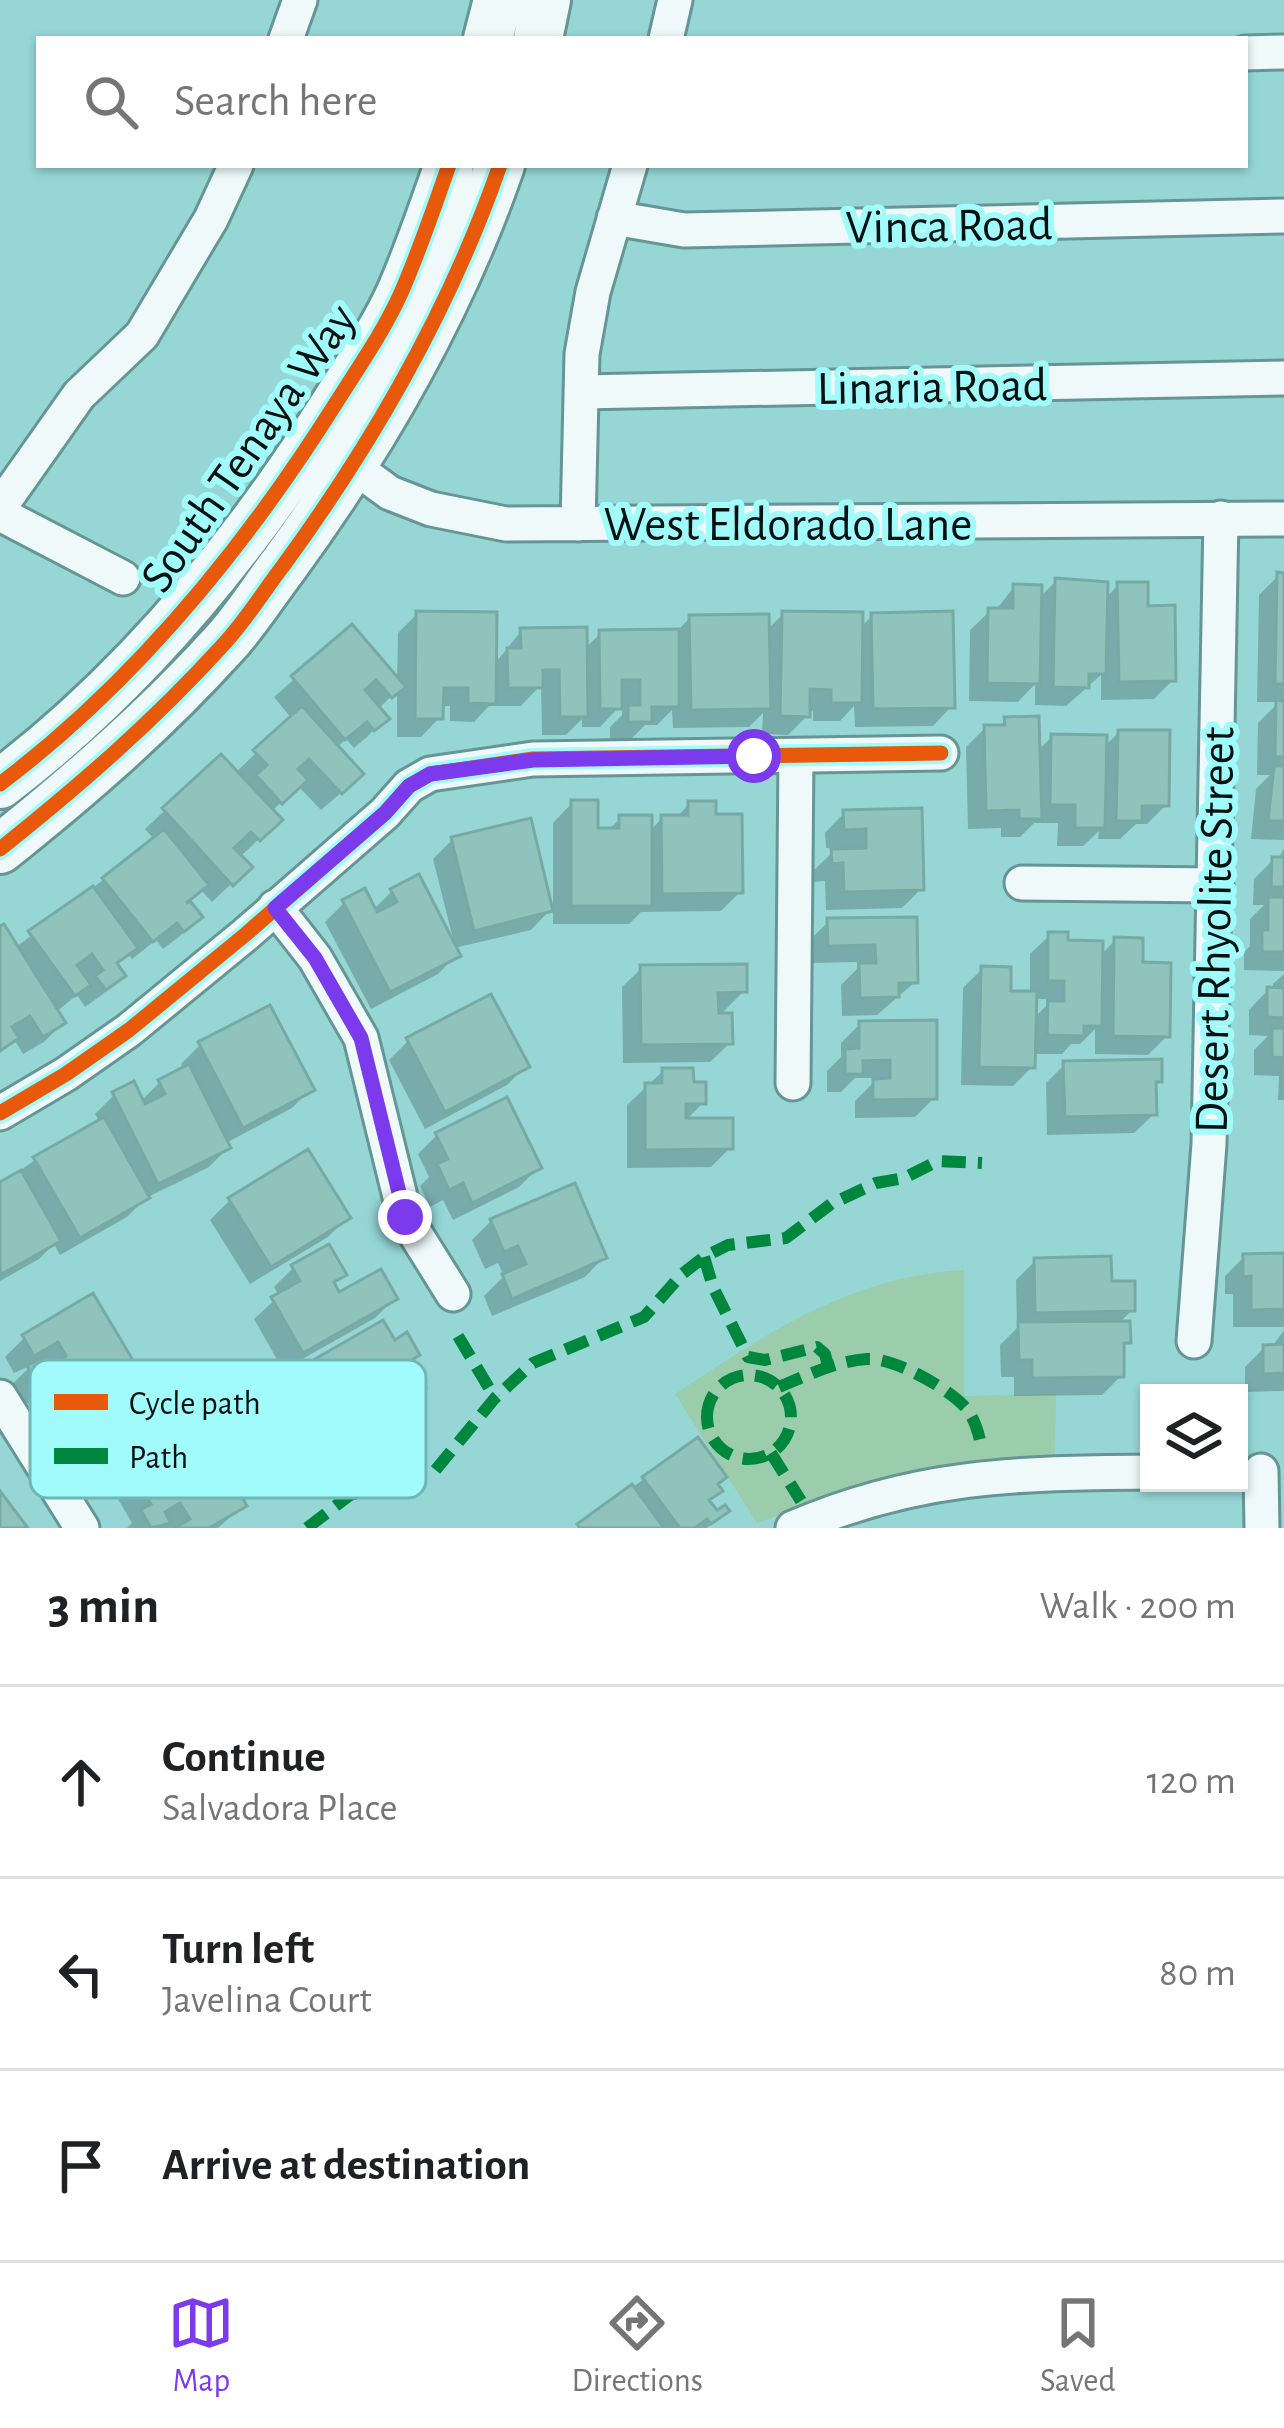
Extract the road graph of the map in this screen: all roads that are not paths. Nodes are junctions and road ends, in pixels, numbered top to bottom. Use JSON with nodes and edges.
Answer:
{"nodes":[{"id":1,"x":300,"y":0,"type":"edge"},
{"id":2,"x":498,"y":0,"type":"edge"},
{"id":3,"x":546,"y":0,"type":"edge"},
{"id":4,"x":675,"y":0,"type":"edge"},
{"id":5,"x":287,"y":36,"type":"edge"},
{"id":6,"x":489,"y":36,"type":"edge"},
{"id":7,"x":539,"y":36,"type":"edge"},
{"id":8,"x":667,"y":36,"type":"edge"},
{"id":9,"x":1284,"y":52,"type":"edge"},
{"id":10,"x":1248,"y":53,"type":"edge"},
{"id":11,"x":235,"y":168,"type":"edge"},
{"id":12,"x":447,"y":168,"type":"edge"},
{"id":13,"x":499,"y":168,"type":"edge"},
{"id":14,"x":630,"y":168,"type":"edge"},
{"id":15,"x":1284,"y":216,"type":"edge"},
{"id":16,"x":614,"y":218,"type":"junction"},
{"id":17,"x":1284,"y":378,"type":"edge"},
{"id":18,"x":581,"y":392,"type":"junction"},
{"id":19,"x":315,"y":437,"type":"junction"},
{"id":20,"x":352,"y":466,"type":"junction"},
{"id":21,"x":0,"y":511,"type":"edge"},
{"id":22,"x":1221,"y":518,"type":"junction"},
{"id":23,"x":1284,"y":519,"type":"edge"},
{"id":24,"x":578,"y":524,"type":"junction"},
{"id":25,"x":123,"y":578,"type":"dead end"},
{"id":26,"x":940,"y":753,"type":"dead end"},
{"id":27,"x":796,"y":756,"type":"junction"},
{"id":28,"x":0,"y":784,"type":"edge"},
{"id":29,"x":0,"y":850,"type":"edge"},
{"id":30,"x":1022,"y":883,"type":"dead end"},
{"id":31,"x":1216,"y":885,"type":"junction"},
{"id":32,"x":275,"y":908,"type":"junction"},
{"id":33,"x":793,"y":1083,"type":"dead end"},
{"id":34,"x":0,"y":1113,"type":"edge"},
{"id":35,"x":453,"y":1294,"type":"dead end"},
{"id":36,"x":1194,"y":1341,"type":"dead end"},
{"id":37,"x":0,"y":1396,"type":"edge"},
{"id":38,"x":30,"y":1444,"type":"edge"},
{"id":39,"x":1261,"y":1471,"type":"edge"},
{"id":40,"x":1140,"y":1472,"type":"edge"},
{"id":41,"x":63,"y":1498,"type":"edge"},
{"id":42,"x":853,"y":1516,"type":"edge"},
{"id":43,"x":82,"y":1528,"type":"edge"},
{"id":44,"x":793,"y":1528,"type":"edge"},
{"id":45,"x":1262,"y":1528,"type":"edge"}],
"edges":[{"from":1,"to":5,"type":"street"},
{"from":2,"to":6,"type":"street"},
{"from":3,"to":7,"type":"street"},
{"from":4,"to":8,"type":"street"},
{"from":9,"to":10,"type":"street"},
{"from":11,"to":21,"type":"street"},
{"from":12,"to":19,"type":"street","name":"South Tenaya Way"},
{"from":13,"to":20,"type":"street","name":"South Tenaya Way"},
{"from":14,"to":16,"type":"street"},
{"from":15,"to":16,"type":"street","name":"Vinca Road"},
{"from":16,"to":18,"type":"street"},
{"from":17,"to":18,"type":"street","name":"Linaria Road"},
{"from":18,"to":24,"type":"street"},
{"from":19,"to":20,"type":"street","name":"West Eldorado Lane"},
{"from":19,"to":28,"type":"street","name":"South Tenaya Way"},
{"from":20,"to":24,"type":"street","name":"West Eldorado Lane"},
{"from":20,"to":29,"type":"street","name":"South Tenaya Way"},
{"from":21,"to":25,"type":"street"},
{"from":22,"to":23,"type":"street","name":"West Eldorado Lane"},
{"from":22,"to":24,"type":"street","name":"West Eldorado Lane"},
{"from":22,"to":31,"type":"street","name":"Desert Rhyolite Street"},
{"from":26,"to":27,"type":"street"},
{"from":27,"to":32,"type":"street"},
{"from":27,"to":33,"type":"street"},
{"from":30,"to":31,"type":"street"},
{"from":31,"to":36,"type":"street","name":"Desert Rhyolite Street"},
{"from":32,"to":34,"type":"street"},
{"from":32,"to":35,"type":"street"},
{"from":37,"to":38,"type":"street"},
{"from":39,"to":45,"type":"street"},
{"from":40,"to":42,"type":"street"},
{"from":41,"to":43,"type":"street"},
{"from":42,"to":44,"type":"street"}]}
